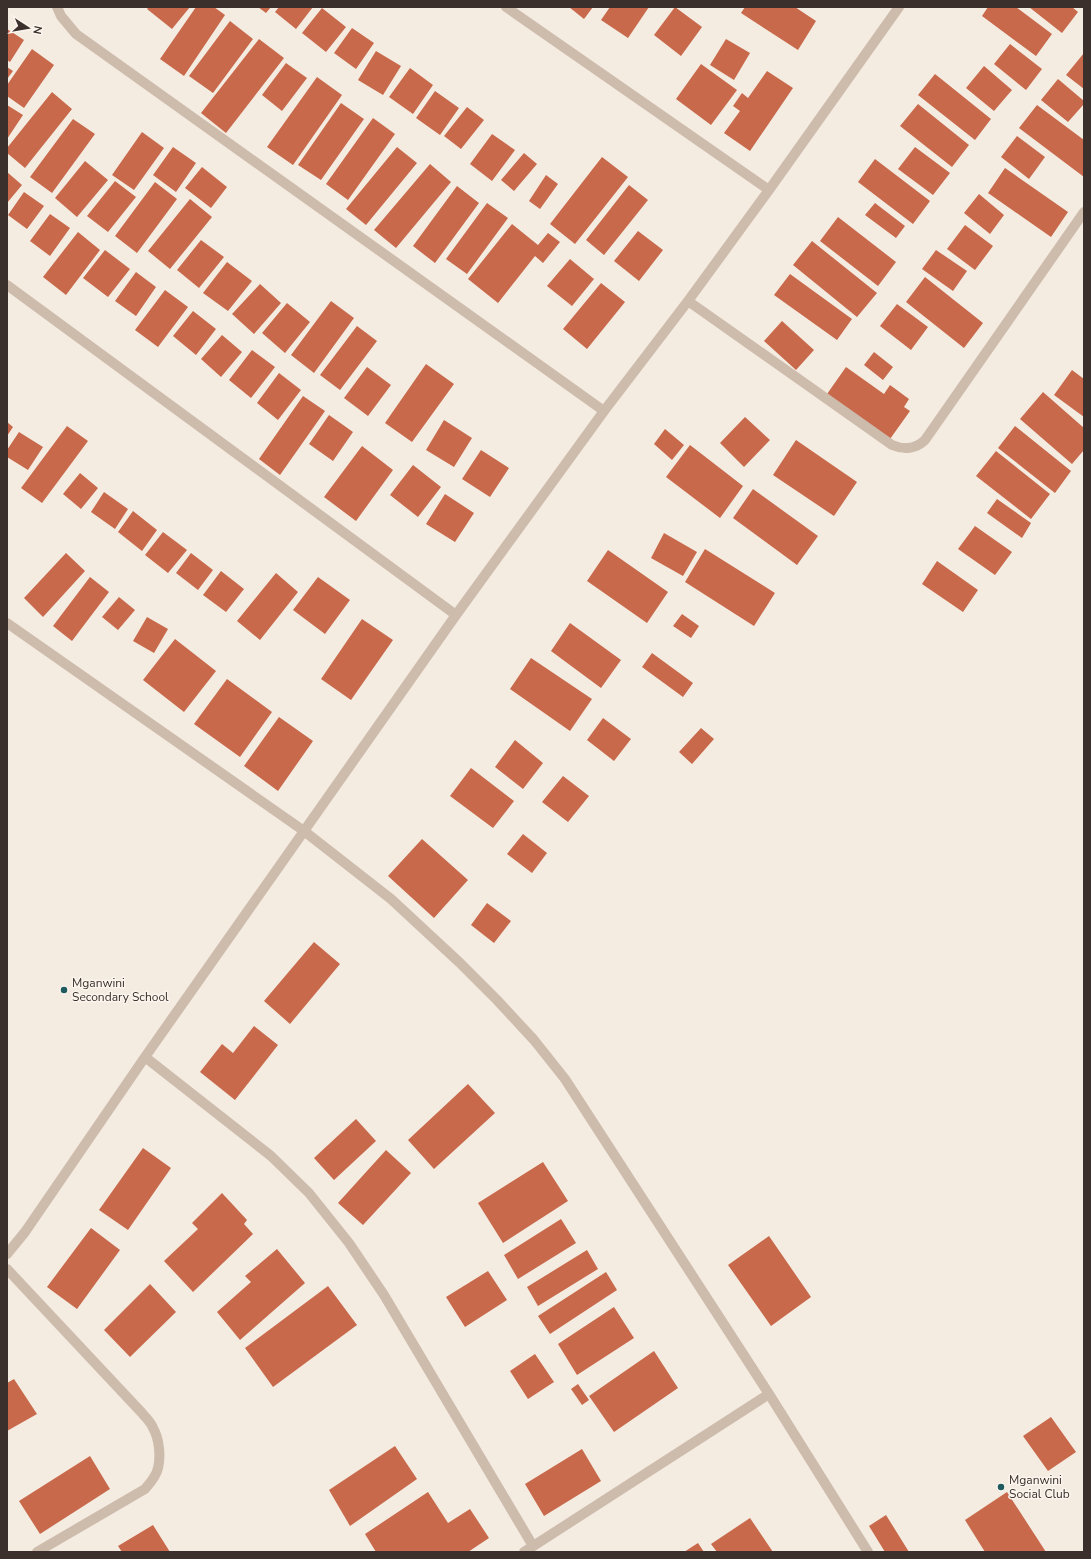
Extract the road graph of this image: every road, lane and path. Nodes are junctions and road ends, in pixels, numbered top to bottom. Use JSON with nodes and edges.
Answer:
{"nodes":[{"id":1,"x":57,"y":7,"type":"edge"},
{"id":2,"x":506,"y":7,"type":"edge"},
{"id":3,"x":899,"y":7,"type":"edge"},
{"id":4,"x":769,"y":190,"type":"junction"},
{"id":5,"x":1084,"y":212,"type":"edge"},
{"id":6,"x":7,"y":286,"type":"edge"},
{"id":7,"x":688,"y":301,"type":"junction"},
{"id":8,"x":604,"y":411,"type":"junction"},
{"id":9,"x":456,"y":615,"type":"junction"},
{"id":10,"x":7,"y":623,"type":"edge"},
{"id":11,"x":304,"y":831,"type":"junction"},
{"id":12,"x":145,"y":1057,"type":"junction"},
{"id":13,"x":7,"y":1254,"type":"edge"},
{"id":14,"x":7,"y":1269,"type":"edge"},
{"id":15,"x":770,"y":1394,"type":"junction"},
{"id":16,"x":533,"y":1546,"type":"junction"},
{"id":17,"x":37,"y":1552,"type":"edge"},
{"id":18,"x":524,"y":1552,"type":"edge"},
{"id":19,"x":868,"y":1552,"type":"edge"}],
"edges":[{"from":1,"to":8,"type":"street"},
{"from":2,"to":4,"type":"street"},
{"from":3,"to":4,"type":"street"},
{"from":4,"to":7,"type":"street"},
{"from":5,"to":7,"type":"street"},
{"from":6,"to":9,"type":"street"},
{"from":7,"to":8,"type":"street"},
{"from":8,"to":9,"type":"street"},
{"from":9,"to":11,"type":"street"},
{"from":10,"to":11,"type":"street"},
{"from":11,"to":12,"type":"street"},
{"from":11,"to":15,"type":"street"},
{"from":12,"to":13,"type":"street"},
{"from":12,"to":16,"type":"street"},
{"from":14,"to":17,"type":"street"},
{"from":15,"to":16,"type":"street"},
{"from":15,"to":19,"type":"street"},
{"from":16,"to":18,"type":"street"}]}
